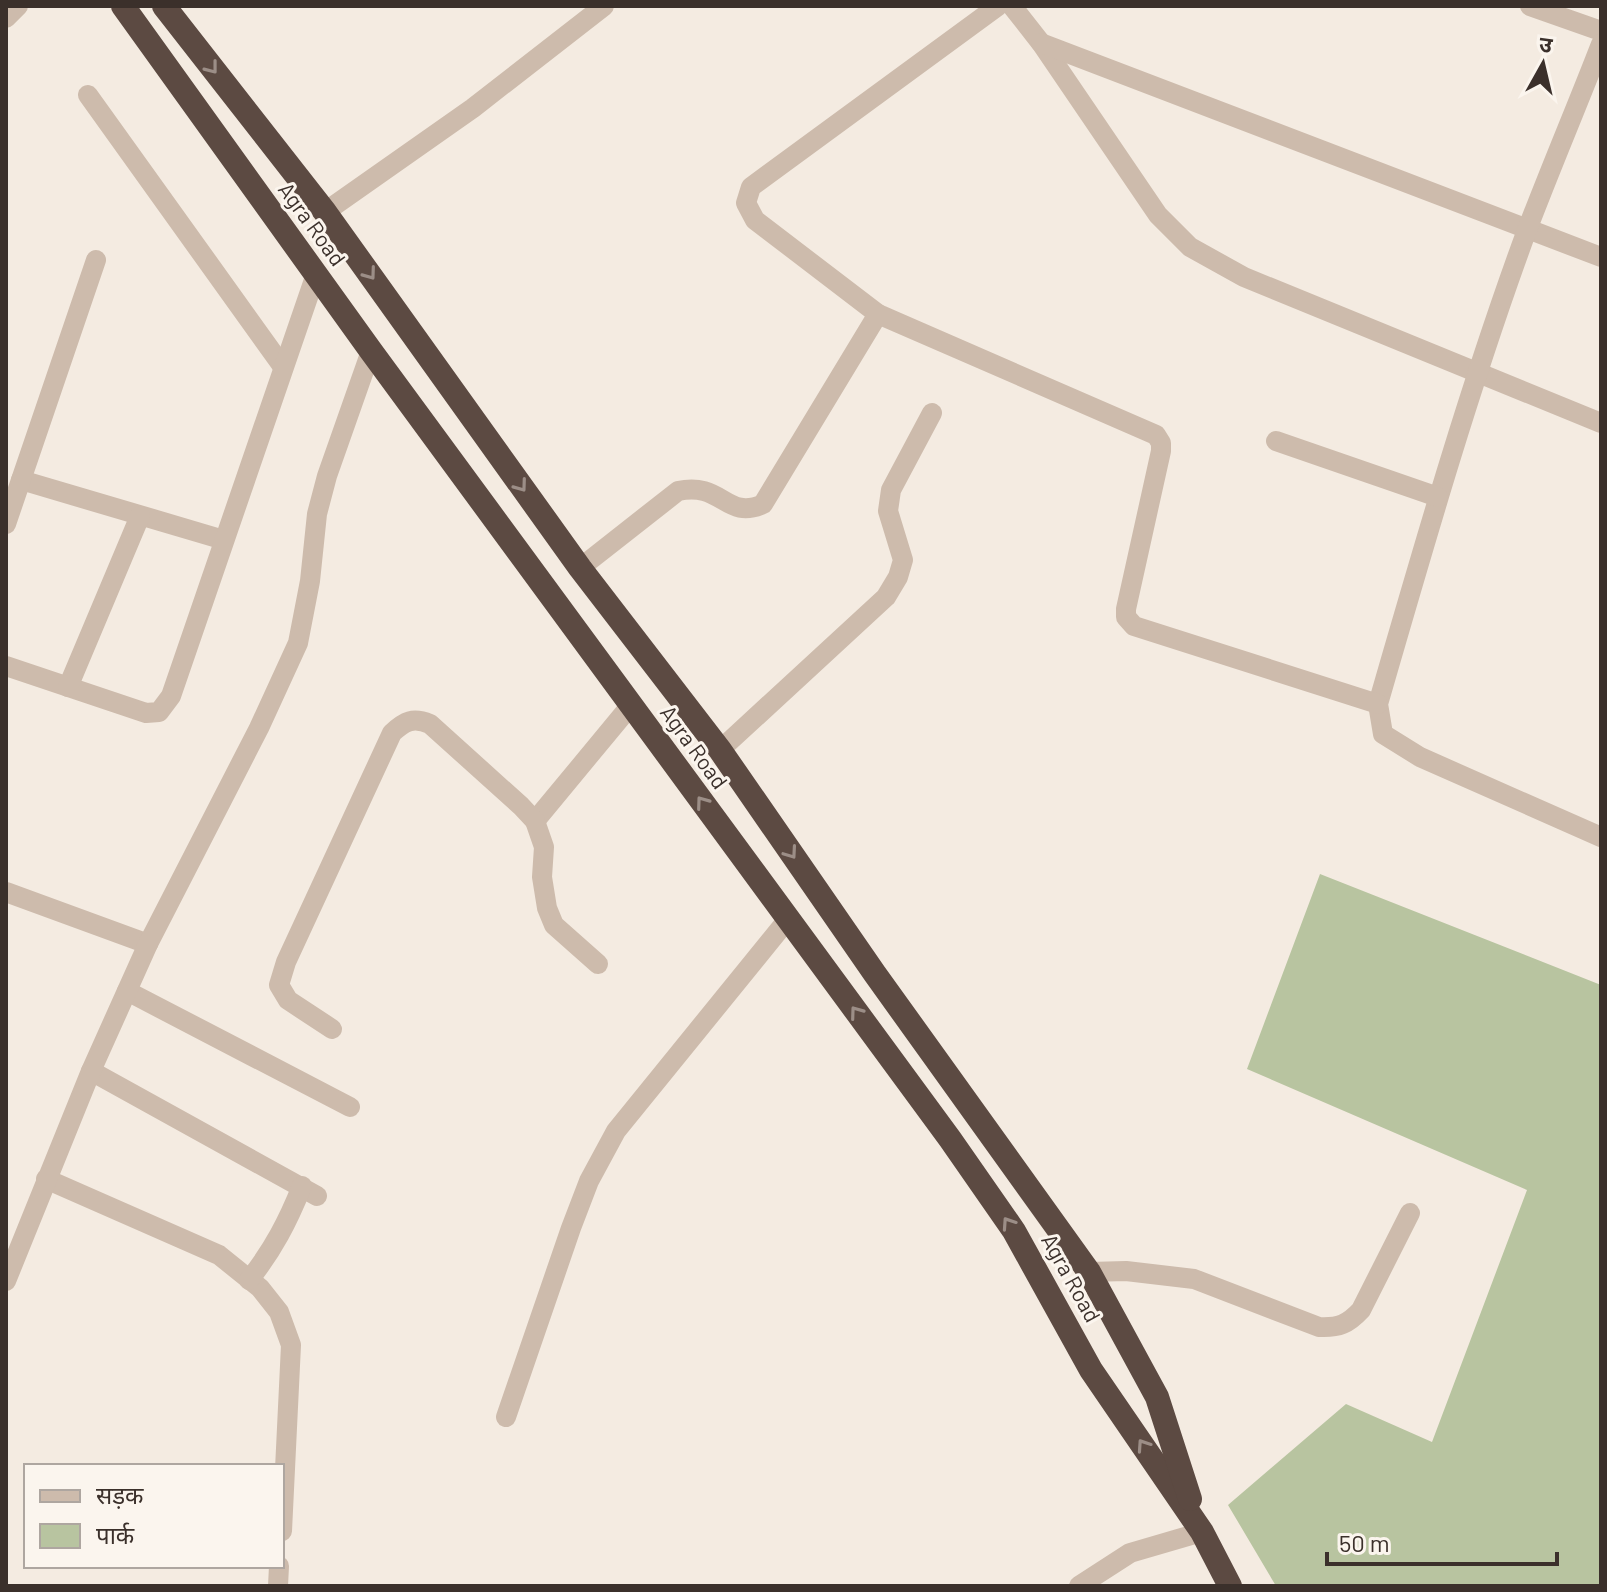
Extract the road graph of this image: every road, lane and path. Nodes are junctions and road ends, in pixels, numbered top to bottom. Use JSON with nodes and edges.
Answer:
{"nodes":[{"id":1,"x":18,"y":6,"type":"edge"},
{"id":2,"x":123,"y":6,"type":"edge"},
{"id":3,"x":604,"y":6,"type":"edge"},
{"id":4,"x":998,"y":6,"type":"edge"},
{"id":5,"x":1012,"y":6,"type":"edge"},
{"id":6,"x":1530,"y":6,"type":"edge"},
{"id":7,"x":174,"y":9,"type":"edge"},
{"id":8,"x":6,"y":18,"type":"edge"},
{"id":9,"x":1601,"y":31,"type":"edge"},
{"id":10,"x":1041,"y":43,"type":"junction"},
{"id":11,"x":1601,"y":44,"type":"edge"},
{"id":12,"x":88,"y":95,"type":"dead end"},
{"id":13,"x":325,"y":212,"type":"junction"},
{"id":14,"x":1528,"y":229,"type":"junction"},
{"id":15,"x":1601,"y":257,"type":"edge"},
{"id":16,"x":96,"y":260,"type":"dead end"},
{"id":17,"x":316,"y":274,"type":"junction"},
{"id":18,"x":878,"y":314,"type":"junction"},
{"id":19,"x":371,"y":351,"type":"junction"},
{"id":20,"x":283,"y":367,"type":"junction"},
{"id":21,"x":1478,"y":373,"type":"junction"},
{"id":22,"x":932,"y":413,"type":"dead end"},
{"id":23,"x":1601,"y":423,"type":"edge"},
{"id":24,"x":1276,"y":441,"type":"dead end"},
{"id":25,"x":21,"y":480,"type":"junction"},
{"id":26,"x":1438,"y":497,"type":"junction"},
{"id":27,"x":140,"y":516,"type":"junction"},
{"id":28,"x":6,"y":524,"type":"edge"},
{"id":29,"x":224,"y":540,"type":"junction"},
{"id":30,"x":580,"y":568,"type":"junction"},
{"id":31,"x":6,"y":666,"type":"edge"},
{"id":32,"x":68,"y":687,"type":"junction"},
{"id":33,"x":1378,"y":704,"type":"junction"},
{"id":34,"x":631,"y":705,"type":"junction"},
{"id":35,"x":720,"y":750,"type":"junction"},
{"id":36,"x":535,"y":821,"type":"junction"},
{"id":37,"x":1601,"y":837,"type":"edge"},
{"id":38,"x":6,"y":892,"type":"edge"},
{"id":39,"x":788,"y":919,"type":"junction"},
{"id":40,"x":148,"y":944,"type":"junction"},
{"id":41,"x":598,"y":964,"type":"dead end"},
{"id":42,"x":127,"y":991,"type":"junction"},
{"id":43,"x":332,"y":1029,"type":"dead end"},
{"id":44,"x":91,"y":1071,"type":"junction"},
{"id":45,"x":350,"y":1107,"type":"dead end"},
{"id":46,"x":46,"y":1179,"type":"junction"},
{"id":47,"x":1410,"y":1213,"type":"dead end"},
{"id":48,"x":1089,"y":1272,"type":"junction"},
{"id":49,"x":249,"y":1280,"type":"junction"},
{"id":50,"x":6,"y":1281,"type":"edge"},
{"id":51,"x":506,"y":1417,"type":"dead end"},
{"id":52,"x":284,"y":1490,"type":"edge"},
{"id":53,"x":1202,"y":1532,"type":"junction"},
{"id":54,"x":1079,"y":1586,"type":"edge"},
{"id":55,"x":1230,"y":1586,"type":"edge"}],
"edges":[{"from":1,"to":8,"type":"street"},
{"from":2,"to":17,"type":"highway","name":"Agra Road"},
{"from":3,"to":13,"type":"street"},
{"from":4,"to":18,"type":"street"},
{"from":5,"to":10,"type":"street"},
{"from":6,"to":9,"type":"street"},
{"from":7,"to":13,"type":"highway","name":"Agra Road","one_way":true},
{"from":10,"to":14,"type":"street"},
{"from":10,"to":21,"type":"street"},
{"from":11,"to":14,"type":"street"},
{"from":12,"to":20,"type":"street"},
{"from":13,"to":30,"type":"highway","name":"Agra Road","one_way":true},
{"from":14,"to":15,"type":"street"},
{"from":14,"to":21,"type":"street"},
{"from":16,"to":25,"type":"street"},
{"from":17,"to":19,"type":"highway","name":"Agra Road"},
{"from":17,"to":20,"type":"street"},
{"from":18,"to":30,"type":"street"},
{"from":18,"to":33,"type":"street"},
{"from":19,"to":34,"type":"highway","name":"Agra Road"},
{"from":19,"to":40,"type":"street"},
{"from":20,"to":29,"type":"street"},
{"from":21,"to":23,"type":"street"},
{"from":21,"to":26,"type":"street"},
{"from":22,"to":35,"type":"street"},
{"from":24,"to":26,"type":"street"},
{"from":25,"to":27,"type":"street"},
{"from":25,"to":28,"type":"street"},
{"from":26,"to":33,"type":"street"},
{"from":27,"to":29,"type":"street"},
{"from":27,"to":32,"type":"street"},
{"from":29,"to":32,"type":"street"},
{"from":30,"to":35,"type":"highway","name":"Agra Road"},
{"from":31,"to":32,"type":"street"},
{"from":33,"to":37,"type":"street"},
{"from":34,"to":36,"type":"street"},
{"from":39,"to":34,"type":"highway","name":"Agra Road","one_way":true},
{"from":35,"to":48,"type":"highway","name":"Agra Road","one_way":true},
{"from":36,"to":41,"type":"street"},
{"from":36,"to":43,"type":"street"},
{"from":38,"to":40,"type":"street"},
{"from":39,"to":51,"type":"street"},
{"from":53,"to":39,"type":"highway","name":"Agra Road","one_way":true},
{"from":40,"to":42,"type":"street"},
{"from":42,"to":44,"type":"street"},
{"from":42,"to":45,"type":"street"},
{"from":44,"to":46,"type":"street"},
{"from":44,"to":49,"type":"street"},
{"from":46,"to":49,"type":"street"},
{"from":46,"to":50,"type":"street"},
{"from":47,"to":48,"type":"street"},
{"from":48,"to":53,"type":"highway","name":"Agra Road"},
{"from":49,"to":52,"type":"street"},
{"from":53,"to":54,"type":"street"},
{"from":53,"to":55,"type":"highway","name":"Agra Road"}]}
